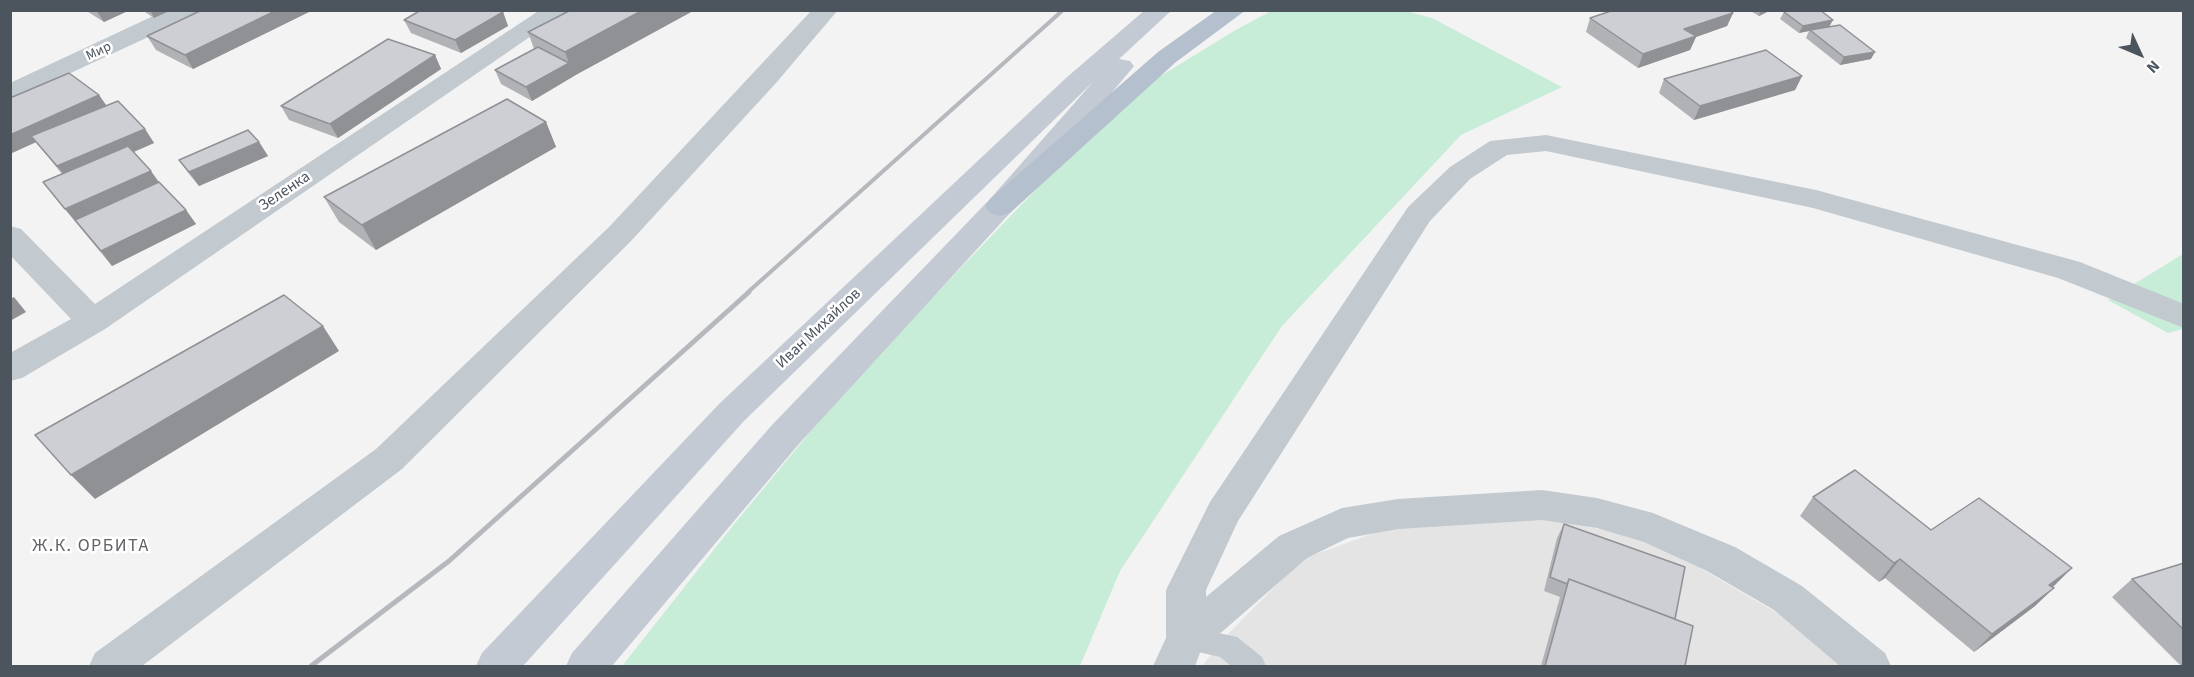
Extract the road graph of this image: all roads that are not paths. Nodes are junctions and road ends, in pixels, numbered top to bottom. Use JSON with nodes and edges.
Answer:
{"nodes":[{"id":1,"x":187,"y":10,"type":"edge"},
{"id":2,"x":557,"y":10,"type":"edge"},
{"id":3,"x":826,"y":10,"type":"edge"},
{"id":4,"x":1160,"y":10,"type":"edge"},
{"id":5,"x":1169,"y":10,"type":"edge"},
{"id":6,"x":1234,"y":10,"type":"edge"},
{"id":7,"x":10,"y":93,"type":"edge"},
{"id":8,"x":1000,"y":206,"type":"junction"},
{"id":9,"x":10,"y":236,"type":"edge"},
{"id":10,"x":2184,"y":317,"type":"edge"},
{"id":11,"x":93,"y":321,"type":"junction"},
{"id":12,"x":10,"y":369,"type":"edge"},
{"id":13,"x":1180,"y":652,"type":"edge"},
{"id":14,"x":110,"y":666,"type":"edge"},
{"id":15,"x":496,"y":666,"type":"edge"},
{"id":16,"x":587,"y":666,"type":"edge"},
{"id":17,"x":1252,"y":666,"type":"edge"},
{"id":18,"x":1870,"y":666,"type":"edge"}],
"edges":[{"from":1,"to":7,"type":"street","name":"Мир"},
{"from":2,"to":11,"type":"street","name":"Зеленка"},
{"from":3,"to":14,"type":"street"},
{"from":4,"to":15,"type":"main road","name":"Иван Михайлов"},
{"from":5,"to":8,"type":"main road"},
{"from":6,"to":8,"type":"main road"},
{"from":8,"to":16,"type":"main road"},
{"from":9,"to":11,"type":"street"},
{"from":10,"to":13,"type":"street"},
{"from":11,"to":12,"type":"street","name":"Зеленка"},
{"from":13,"to":17,"type":"lane"},
{"from":13,"to":18,"type":"street"}]}
